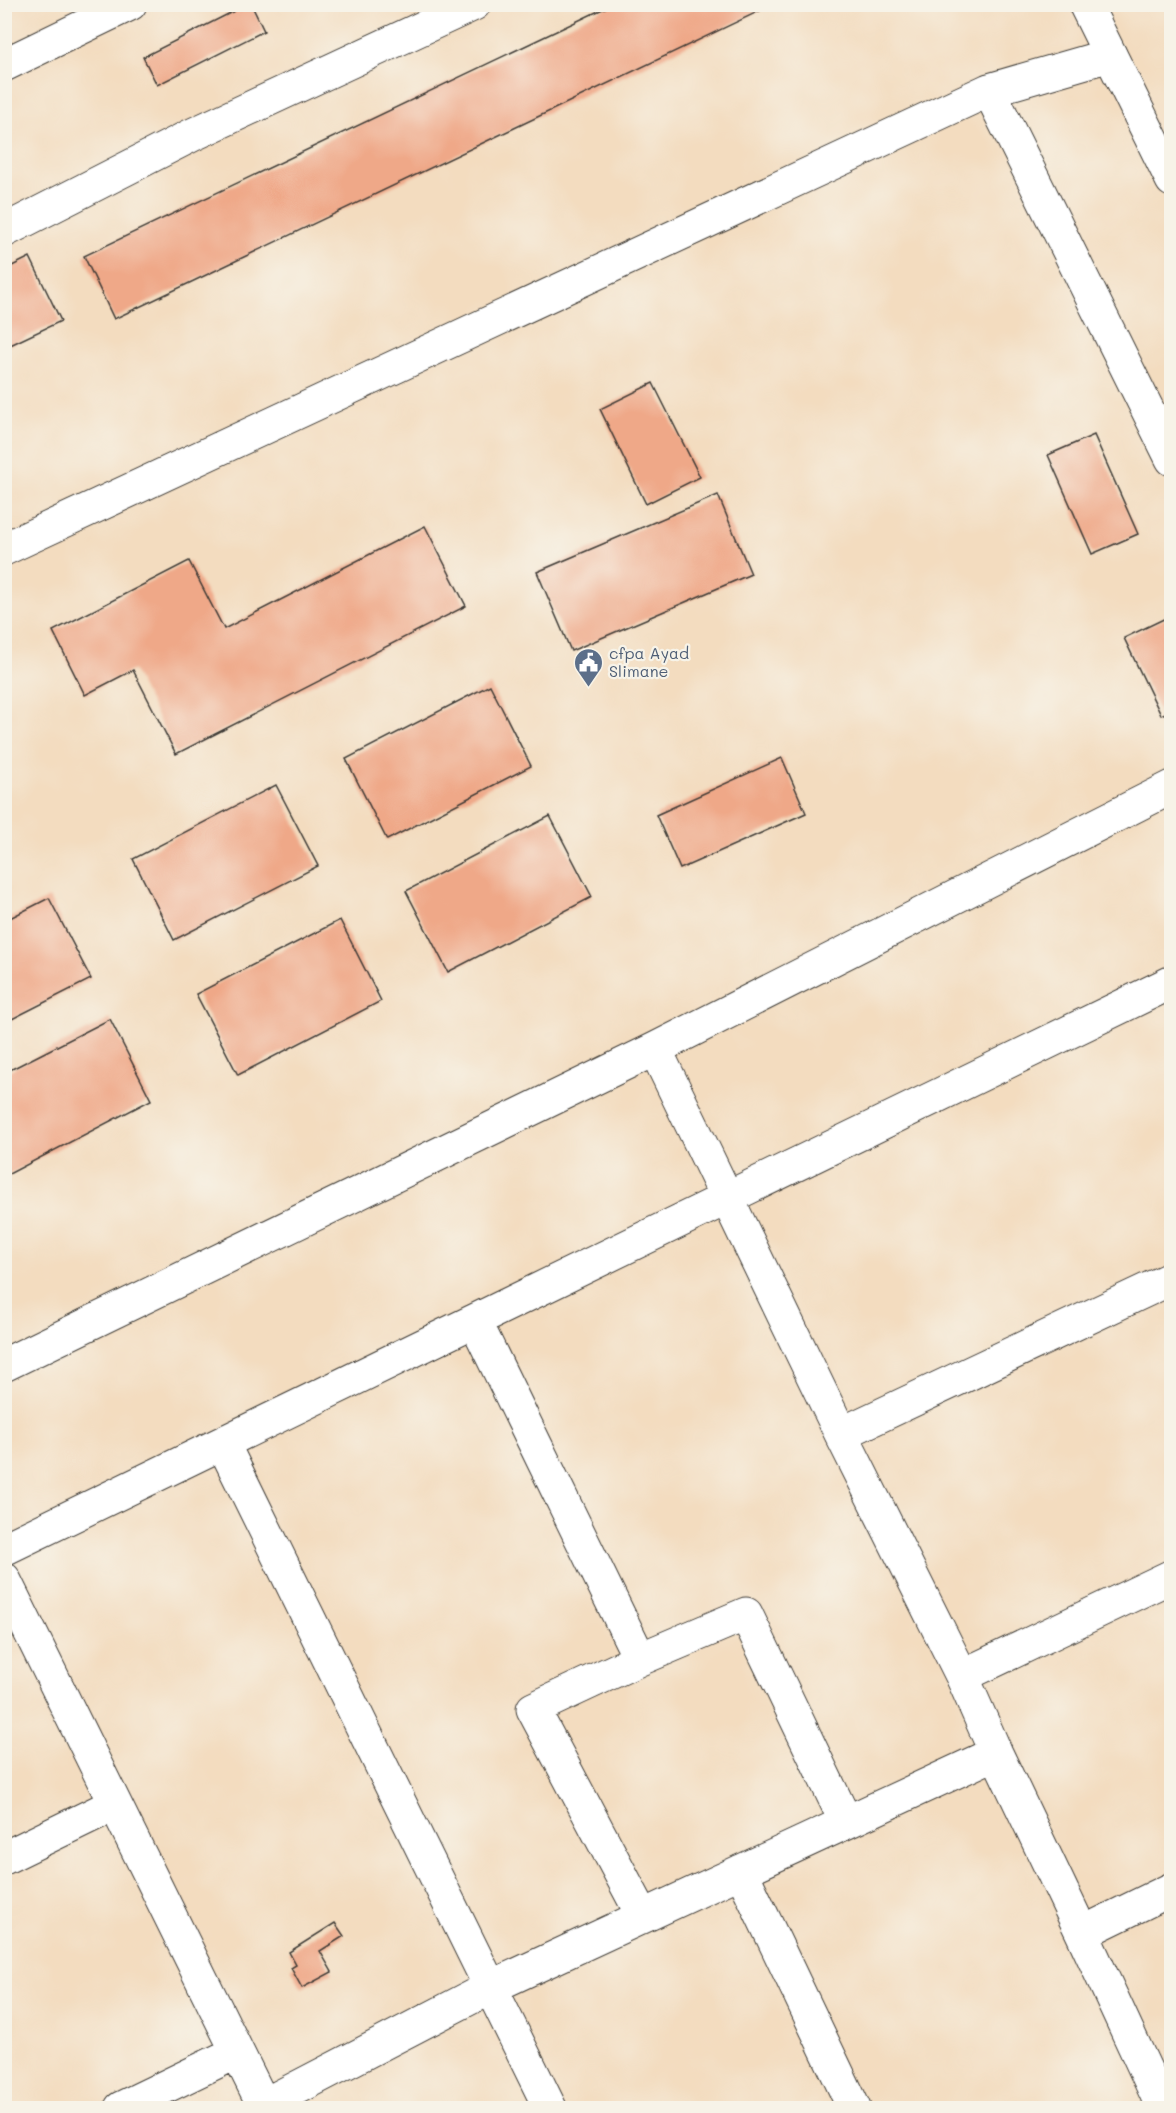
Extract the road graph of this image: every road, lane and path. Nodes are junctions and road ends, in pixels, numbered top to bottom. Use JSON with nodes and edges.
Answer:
{"nodes":[{"id":1,"x":130,"y":4,"type":"edge"},
{"id":2,"x":474,"y":4,"type":"edge"},
{"id":3,"x":1085,"y":4,"type":"edge"},
{"id":4,"x":1110,"y":56,"type":"junction"},
{"id":5,"x":4,"y":65,"type":"edge"},
{"id":6,"x":989,"y":90,"type":"junction"},
{"id":7,"x":1172,"y":180,"type":"edge"},
{"id":8,"x":4,"y":231,"type":"edge"},
{"id":9,"x":1172,"y":459,"type":"edge"},
{"id":10,"x":4,"y":549,"type":"edge"},
{"id":11,"x":1172,"y":787,"type":"edge"},
{"id":12,"x":1172,"y":982,"type":"edge"},
{"id":13,"x":655,"y":1048,"type":"junction"},
{"id":14,"x":727,"y":1198,"type":"junction"},
{"id":15,"x":1172,"y":1278,"type":"edge"},
{"id":16,"x":475,"y":1321,"type":"junction"},
{"id":17,"x":4,"y":1365,"type":"edge"},
{"id":18,"x":841,"y":1434,"type":"junction"},
{"id":19,"x":223,"y":1444,"type":"junction"},
{"id":20,"x":4,"y":1549,"type":"edge"},
{"id":21,"x":1172,"y":1576,"type":"edge"},
{"id":22,"x":4,"y":1579,"type":"edge"},
{"id":23,"x":640,"y":1659,"type":"junction"},
{"id":24,"x":962,"y":1676,"type":"junction"},
{"id":25,"x":996,"y":1753,"type":"junction"},
{"id":26,"x":115,"y":1804,"type":"junction"},
{"id":27,"x":846,"y":1822,"type":"junction"},
{"id":28,"x":4,"y":1858,"type":"edge"},
{"id":29,"x":741,"y":1871,"type":"junction"},
{"id":30,"x":1172,"y":1888,"type":"edge"},
{"id":31,"x":643,"y":1916,"type":"junction"},
{"id":32,"x":1082,"y":1933,"type":"junction"},
{"id":33,"x":491,"y":1987,"type":"junction"},
{"id":34,"x":237,"y":2052,"type":"junction"},
{"id":35,"x":265,"y":2107,"type":"edge"},
{"id":36,"x":121,"y":2109,"type":"edge"},
{"id":37,"x":550,"y":2109,"type":"edge"},
{"id":38,"x":854,"y":2109,"type":"edge"},
{"id":39,"x":1163,"y":2109,"type":"edge"}],
"edges":[{"from":1,"to":5,"type":"street"},
{"from":2,"to":8,"type":"street"},
{"from":3,"to":4,"type":"street"},
{"from":4,"to":6,"type":"street"},
{"from":4,"to":7,"type":"street"},
{"from":6,"to":9,"type":"street"},
{"from":6,"to":10,"type":"street"},
{"from":11,"to":13,"type":"street"},
{"from":12,"to":14,"type":"street"},
{"from":13,"to":14,"type":"street"},
{"from":13,"to":17,"type":"street"},
{"from":14,"to":16,"type":"street"},
{"from":14,"to":18,"type":"street"},
{"from":15,"to":18,"type":"street"},
{"from":16,"to":19,"type":"street"},
{"from":16,"to":23,"type":"street"},
{"from":18,"to":24,"type":"street"},
{"from":19,"to":20,"type":"street"},
{"from":19,"to":33,"type":"street"},
{"from":21,"to":24,"type":"street"},
{"from":22,"to":26,"type":"street"},
{"from":23,"to":27,"type":"street"},
{"from":23,"to":31,"type":"street"},
{"from":24,"to":25,"type":"street"},
{"from":25,"to":27,"type":"street"},
{"from":25,"to":32,"type":"street"},
{"from":26,"to":28,"type":"street"},
{"from":26,"to":34,"type":"street"},
{"from":27,"to":29,"type":"street"},
{"from":29,"to":31,"type":"street"},
{"from":29,"to":38,"type":"street"},
{"from":30,"to":32,"type":"street"},
{"from":31,"to":33,"type":"street"},
{"from":32,"to":39,"type":"street"},
{"from":33,"to":35,"type":"street"},
{"from":33,"to":37,"type":"street"},
{"from":34,"to":35,"type":"street"},
{"from":34,"to":36,"type":"street"}]}
